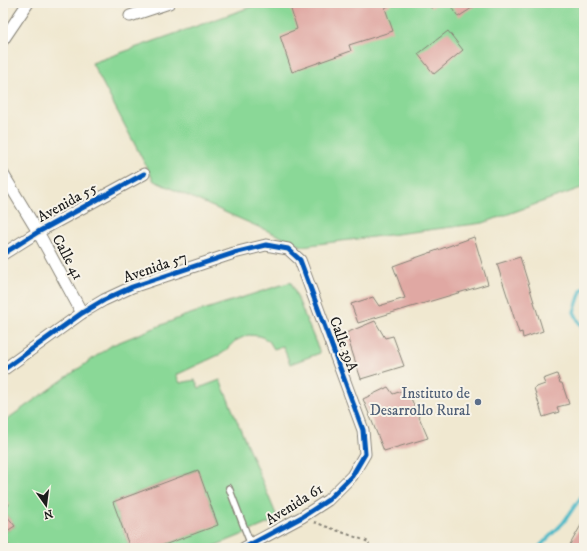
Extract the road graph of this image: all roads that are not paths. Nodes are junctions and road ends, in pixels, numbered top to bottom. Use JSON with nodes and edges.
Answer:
{"nodes":[{"id":1,"x":28,"y":3,"type":"edge"},
{"id":2,"x":169,"y":3,"type":"edge"},
{"id":3,"x":130,"y":16,"type":"dead end"},
{"id":4,"x":3,"y":40,"type":"edge"},
{"id":5,"x":3,"y":174,"type":"edge"},
{"id":6,"x":144,"y":174,"type":"dead end"},
{"id":7,"x":38,"y":232,"type":"junction"},
{"id":8,"x":288,"y":250,"type":"joint"},
{"id":9,"x":3,"y":254,"type":"edge"},
{"id":10,"x":82,"y":313,"type":"junction"},
{"id":11,"x":3,"y":370,"type":"edge"},
{"id":12,"x":365,"y":454,"type":"joint"},
{"id":13,"x":229,"y":488,"type":"dead end"},
{"id":14,"x":247,"y":546,"type":"edge"}],
"edges":[{"from":1,"to":4,"type":"street"},
{"from":2,"to":3,"type":"street"},
{"from":5,"to":7,"type":"street","name":"Calle 41"},
{"from":6,"to":7,"type":"street","name":"Avenida 55"},
{"from":7,"to":9,"type":"street","name":"Avenida 55"},
{"from":7,"to":10,"type":"street","name":"Calle 41"},
{"from":8,"to":10,"type":"street","name":"Avenida 57"},
{"from":8,"to":12,"type":"street","name":"Calle 39A"},
{"from":10,"to":11,"type":"street","name":"Avenida 57"},
{"from":12,"to":14,"type":"street","name":"Avenida 61"},
{"from":13,"to":14,"type":"lane"}]}
